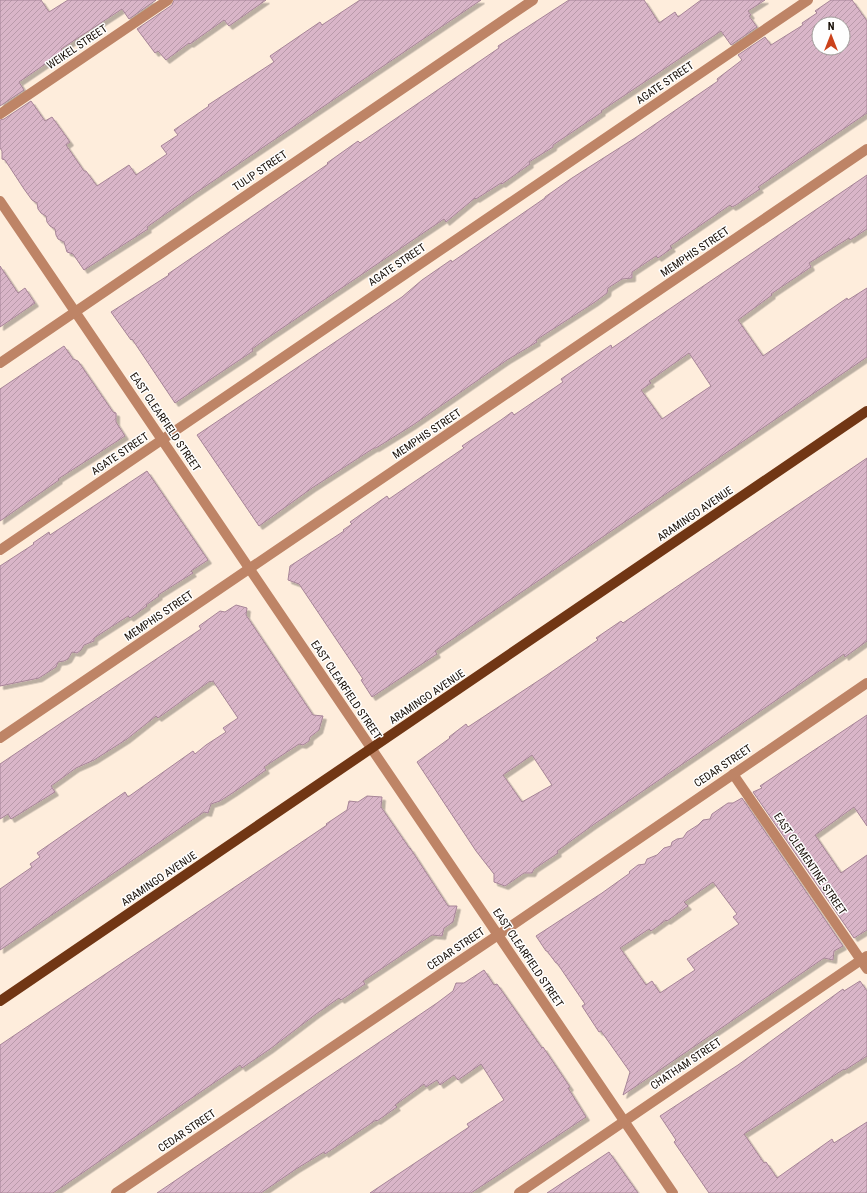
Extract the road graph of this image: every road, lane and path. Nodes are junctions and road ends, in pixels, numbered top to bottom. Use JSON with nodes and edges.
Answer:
{"nodes":[{"id":1,"x":168,"y":0,"type":"edge"},
{"id":2,"x":533,"y":0,"type":"edge"},
{"id":3,"x":808,"y":0,"type":"edge"},
{"id":4,"x":0,"y":114,"type":"edge"},
{"id":5,"x":867,"y":149,"type":"edge"},
{"id":6,"x":0,"y":201,"type":"edge"},
{"id":7,"x":76,"y":311,"type":"junction"},
{"id":8,"x":0,"y":363,"type":"edge"},
{"id":9,"x":867,"y":411,"type":"edge"},
{"id":10,"x":163,"y":440,"type":"junction"},
{"id":11,"x":0,"y":550,"type":"edge"},
{"id":12,"x":250,"y":568,"type":"junction"},
{"id":13,"x":867,"y":683,"type":"edge"},
{"id":14,"x":0,"y":738,"type":"edge"},
{"id":15,"x":371,"y":749,"type":"junction"},
{"id":16,"x":733,"y":774,"type":"junction"},
{"id":17,"x":498,"y":936,"type":"junction"},
{"id":18,"x":865,"y":962,"type":"edge"},
{"id":19,"x":0,"y":1001,"type":"edge"},
{"id":20,"x":624,"y":1121,"type":"junction"},
{"id":21,"x":116,"y":1193,"type":"edge"},
{"id":22,"x":519,"y":1193,"type":"edge"},
{"id":23,"x":673,"y":1193,"type":"edge"}],
"edges":[{"from":1,"to":4,"type":"street","name":"WEIKEL STREET"},
{"from":2,"to":7,"type":"street","name":"TULIP STREET"},
{"from":3,"to":10,"type":"street","name":"AGATE STREET"},
{"from":5,"to":12,"type":"street","name":"MEMPHIS STREET"},
{"from":6,"to":7,"type":"street","name":"EAST CLEARFIELD STREET"},
{"from":7,"to":8,"type":"street","name":"TULIP STREET"},
{"from":7,"to":10,"type":"street","name":"EAST CLEARFIELD STREET"},
{"from":9,"to":15,"type":"main road","name":"ARAMINGO AVENUE"},
{"from":10,"to":11,"type":"street","name":"AGATE STREET"},
{"from":10,"to":12,"type":"street","name":"EAST CLEARFIELD STREET"},
{"from":12,"to":14,"type":"street","name":"MEMPHIS STREET"},
{"from":12,"to":15,"type":"street","name":"EAST CLEARFIELD STREET"},
{"from":13,"to":16,"type":"street","name":"CEDAR STREET"},
{"from":15,"to":17,"type":"street","name":"EAST CLEARFIELD STREET"},
{"from":15,"to":19,"type":"main road","name":"ARAMINGO AVENUE"},
{"from":16,"to":17,"type":"street","name":"CEDAR STREET"},
{"from":16,"to":18,"type":"street","name":"EAST CLEMENTINE STREET"},
{"from":17,"to":20,"type":"street","name":"EAST CLEARFIELD STREET"},
{"from":17,"to":21,"type":"street","name":"CEDAR STREET"},
{"from":18,"to":20,"type":"street","name":"CHATHAM STREET"},
{"from":20,"to":22,"type":"street","name":"CHATHAM STREET"},
{"from":20,"to":23,"type":"street","name":"EAST CLEARFIELD STREET"}]}
